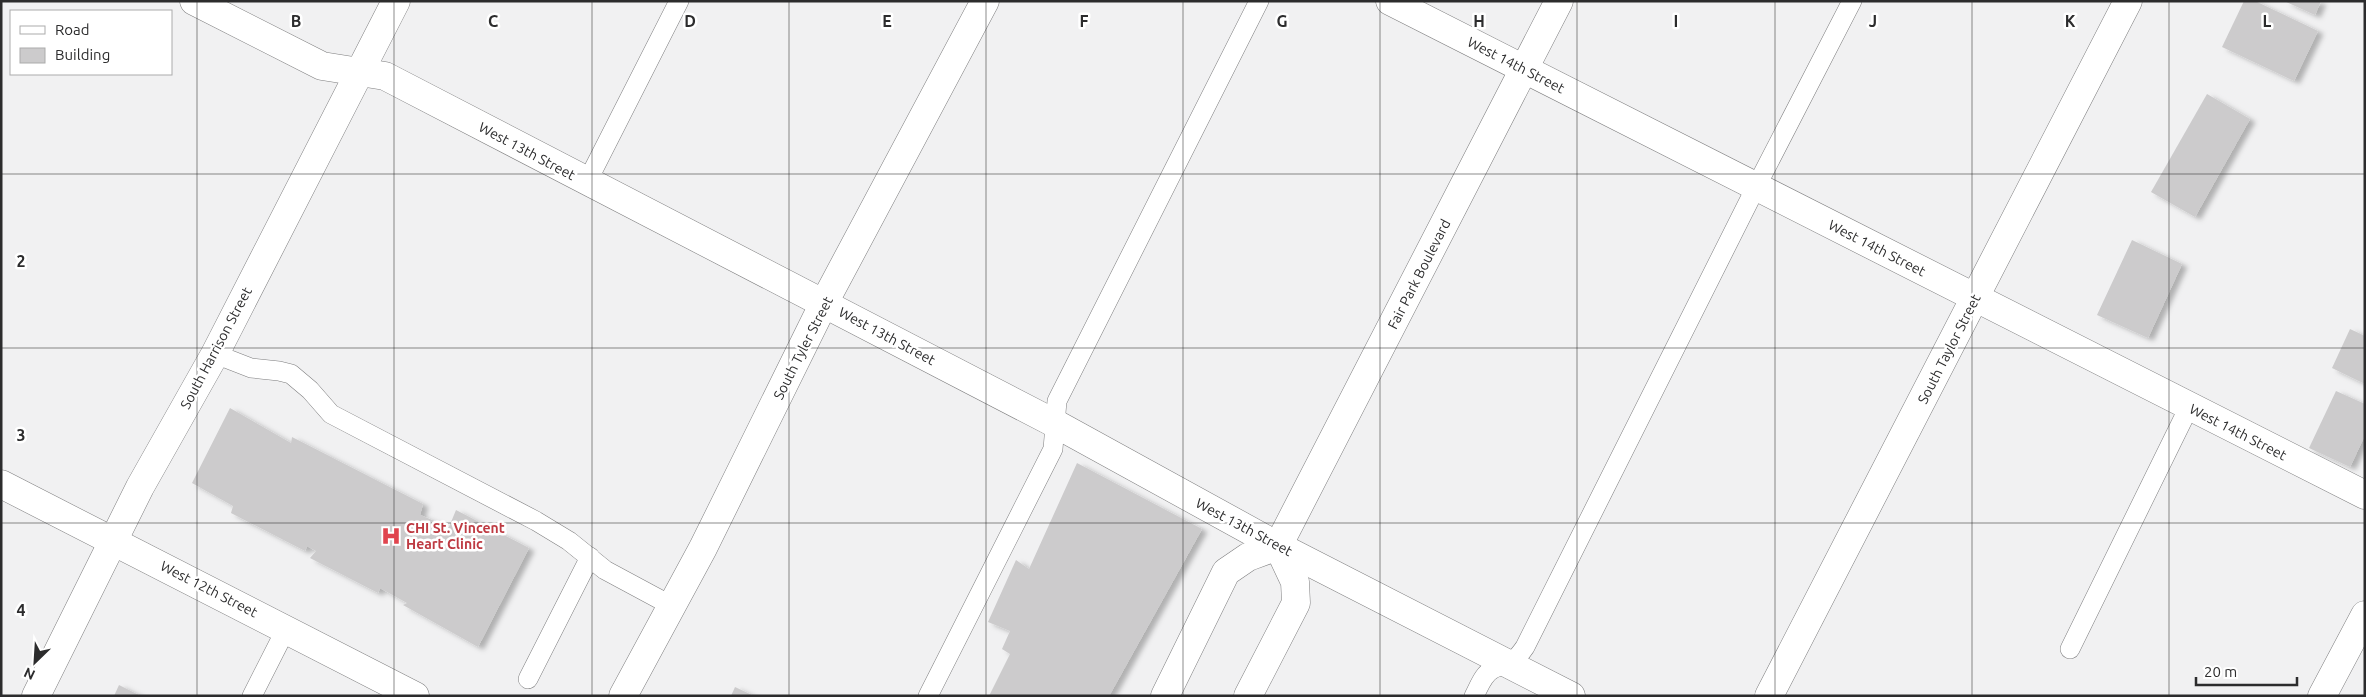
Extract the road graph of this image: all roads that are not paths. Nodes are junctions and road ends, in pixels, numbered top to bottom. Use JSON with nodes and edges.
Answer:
{"nodes":[{"id":1,"x":194,"y":1,"type":"edge"},
{"id":2,"x":396,"y":1,"type":"edge"},
{"id":3,"x":679,"y":1,"type":"edge"},
{"id":4,"x":985,"y":1,"type":"edge"},
{"id":5,"x":1259,"y":1,"type":"edge"},
{"id":6,"x":1390,"y":1,"type":"edge"},
{"id":7,"x":1559,"y":1,"type":"edge"},
{"id":8,"x":1852,"y":1,"type":"edge"},
{"id":9,"x":2128,"y":1,"type":"edge"},
{"id":10,"x":1524,"y":69,"type":"junction"},
{"id":11,"x":359,"y":72,"type":"junction"},
{"id":12,"x":587,"y":182,"type":"junction"},
{"id":13,"x":1756,"y":187,"type":"junction"},
{"id":14,"x":1975,"y":298,"type":"junction"},
{"id":15,"x":824,"y":303,"type":"junction"},
{"id":16,"x":215,"y":354,"type":"junction"},
{"id":17,"x":2189,"y":407,"type":"junction"},
{"id":18,"x":1056,"y":424,"type":"junction"},
{"id":19,"x":1,"y":484,"type":"edge"},
{"id":20,"x":2365,"y":495,"type":"edge"},
{"id":21,"x":113,"y":540,"type":"junction"},
{"id":22,"x":1278,"y":546,"type":"junction"},
{"id":23,"x":590,"y":558,"type":"junction"},
{"id":24,"x":672,"y":606,"type":"junction"},
{"id":25,"x":2365,"y":615,"type":"edge"},
{"id":26,"x":286,"y":629,"type":"junction"},
{"id":27,"x":2070,"y":649,"type":"dead end"},
{"id":28,"x":1508,"y":664,"type":"junction"},
{"id":29,"x":528,"y":679,"type":"dead end"},
{"id":30,"x":36,"y":696,"type":"edge"},
{"id":31,"x":252,"y":696,"type":"edge"},
{"id":32,"x":415,"y":696,"type":"edge"},
{"id":33,"x":623,"y":696,"type":"edge"},
{"id":34,"x":928,"y":696,"type":"edge"},
{"id":35,"x":1165,"y":696,"type":"edge"},
{"id":36,"x":1248,"y":696,"type":"edge"},
{"id":37,"x":1474,"y":696,"type":"edge"},
{"id":38,"x":1571,"y":696,"type":"edge"},
{"id":39,"x":1769,"y":696,"type":"edge"},
{"id":40,"x":2322,"y":696,"type":"edge"}],
"edges":[{"from":1,"to":11,"type":"street","name":"West 13th Street"},
{"from":2,"to":11,"type":"street","name":"South Harrison Street"},
{"from":3,"to":12,"type":"lane"},
{"from":4,"to":15,"type":"street","name":"South Tyler Street"},
{"from":5,"to":18,"type":"lane"},
{"from":6,"to":10,"type":"street","name":"West 14th Street"},
{"from":7,"to":10,"type":"street","name":"Fair Park Boulevard"},
{"from":8,"to":13,"type":"lane"},
{"from":9,"to":14,"type":"street","name":"South Taylor Street"},
{"from":10,"to":13,"type":"street","name":"West 14th Street"},
{"from":10,"to":22,"type":"street","name":"Fair Park Boulevard"},
{"from":11,"to":12,"type":"street","name":"West 13th Street"},
{"from":11,"to":16,"type":"street","name":"South Harrison Street"},
{"from":12,"to":15,"type":"street","name":"West 13th Street"},
{"from":13,"to":14,"type":"street","name":"West 14th Street"},
{"from":13,"to":28,"type":"lane"},
{"from":14,"to":17,"type":"street","name":"West 14th Street"},
{"from":14,"to":39,"type":"street","name":"South Taylor Street"},
{"from":15,"to":18,"type":"street","name":"West 13th Street"},
{"from":15,"to":24,"type":"street","name":"South Tyler Street"},
{"from":16,"to":21,"type":"street","name":"South Harrison Street"},
{"from":16,"to":23,"type":"lane"},
{"from":17,"to":20,"type":"street","name":"West 14th Street"},
{"from":17,"to":27,"type":"lane"},
{"from":18,"to":22,"type":"street","name":"West 13th Street"},
{"from":18,"to":34,"type":"lane"},
{"from":19,"to":21,"type":"street","name":"West 12th Street"},
{"from":21,"to":26,"type":"street","name":"West 12th Street"},
{"from":21,"to":30,"type":"street","name":"South Harrison Street"},
{"from":22,"to":28,"type":"street","name":"West 13th Street"},
{"from":22,"to":35,"type":"street"},
{"from":22,"to":36,"type":"street"},
{"from":23,"to":24,"type":"lane"},
{"from":23,"to":29,"type":"lane"},
{"from":24,"to":33,"type":"street","name":"South Tyler Street"},
{"from":25,"to":40,"type":"street"},
{"from":26,"to":31,"type":"lane"},
{"from":26,"to":32,"type":"street","name":"West 12th Street"},
{"from":28,"to":37,"type":"lane"},
{"from":28,"to":38,"type":"street","name":"West 13th Street"}]}
